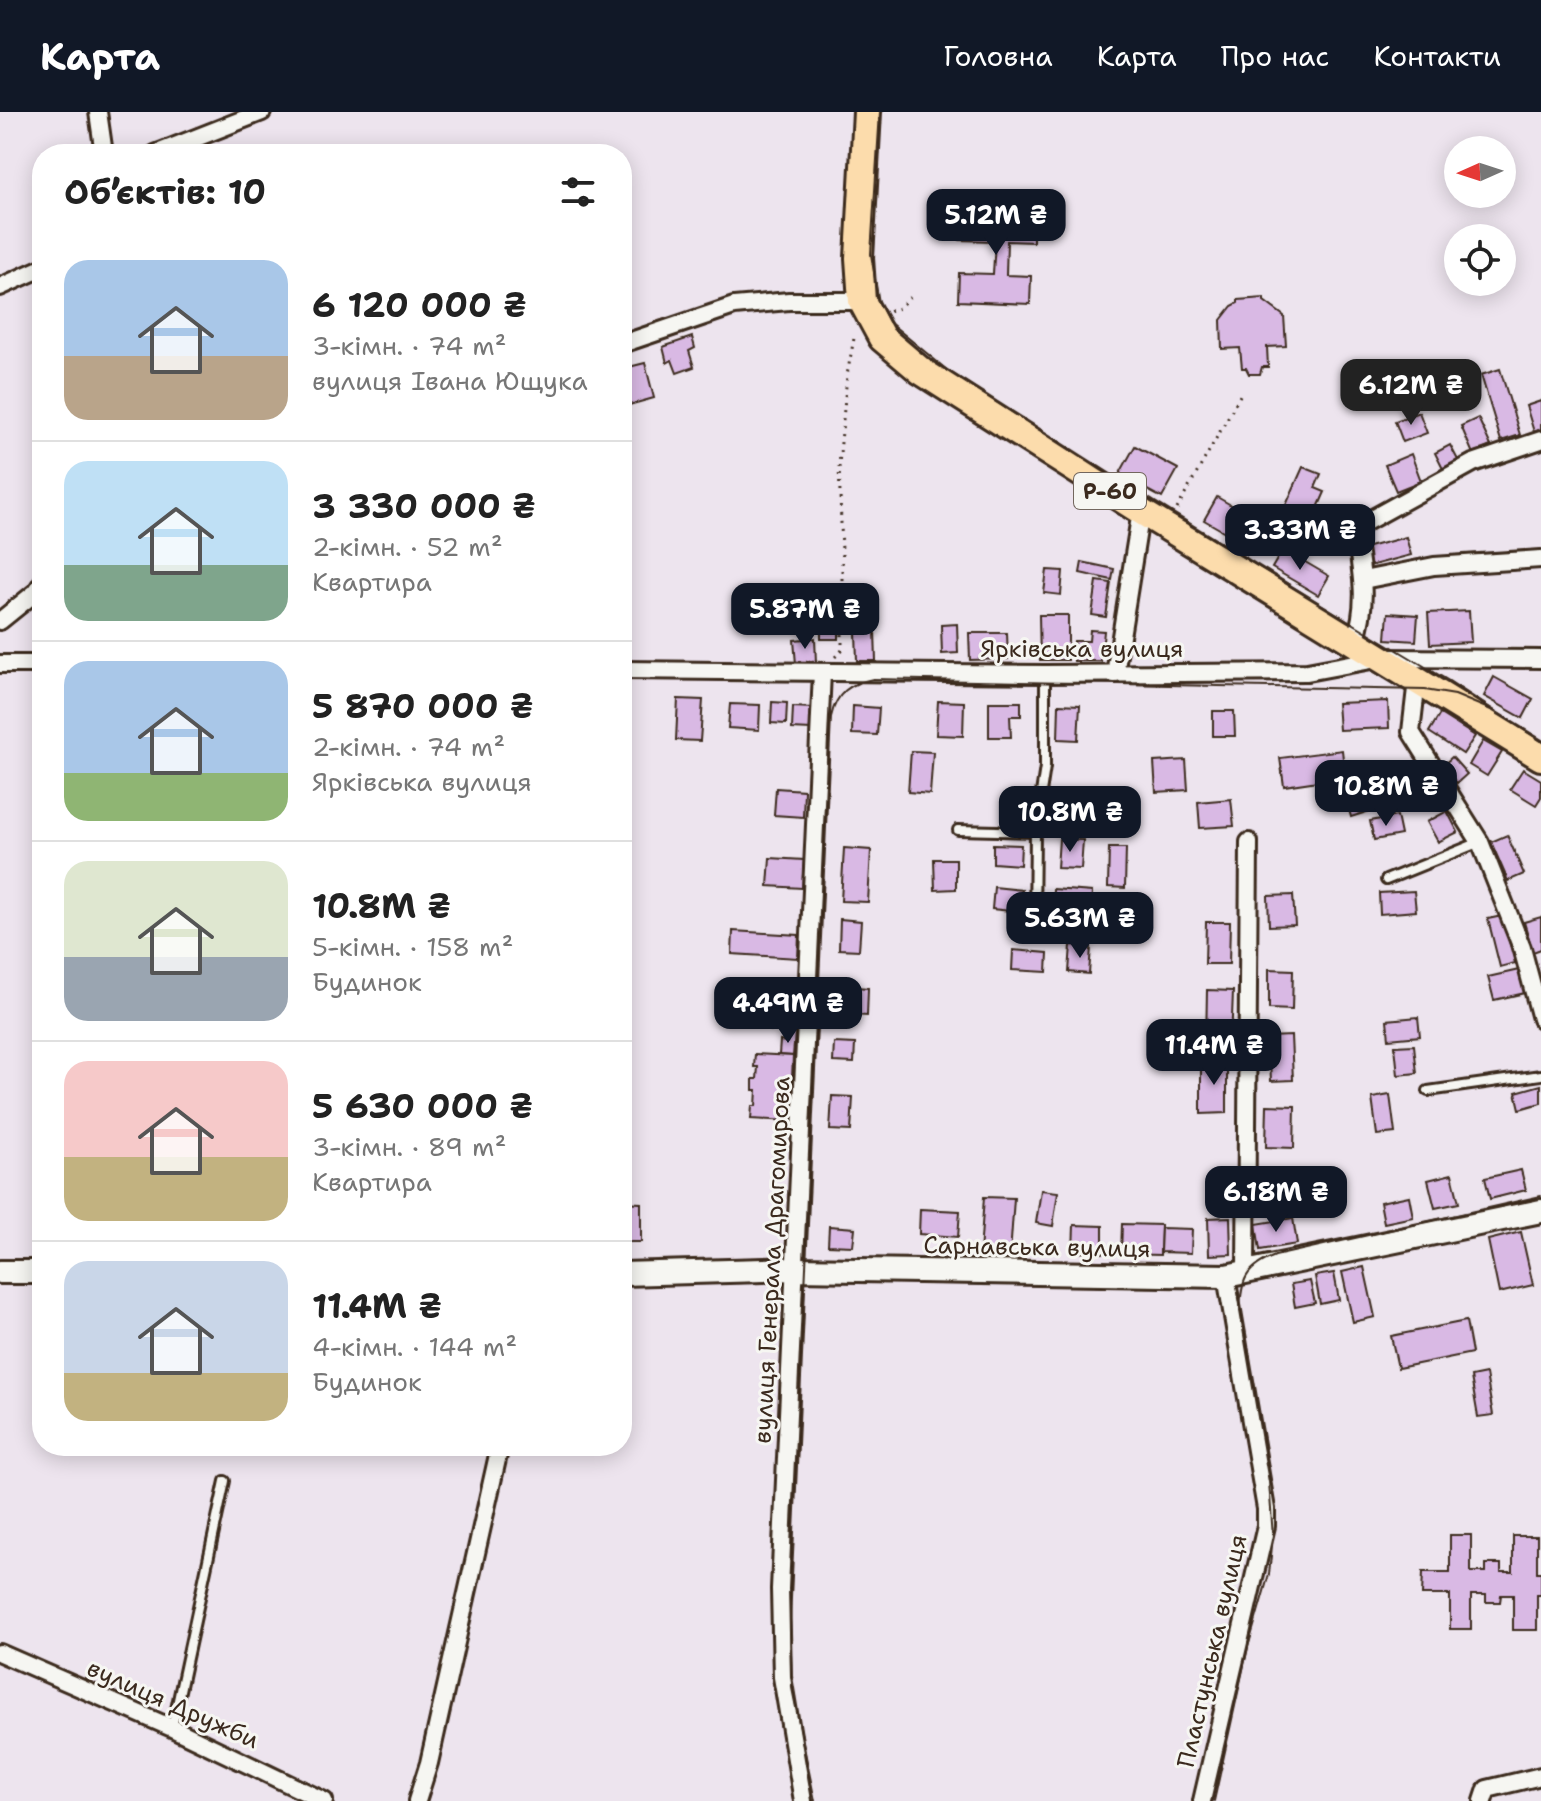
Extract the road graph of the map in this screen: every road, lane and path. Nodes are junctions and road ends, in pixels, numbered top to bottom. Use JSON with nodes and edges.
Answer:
{"nodes":[{"id":1,"x":262,"y":112,"type":"edge"},
{"id":2,"x":867,"y":112,"type":"edge"},
{"id":3,"x":103,"y":116,"type":"edge"},
{"id":4,"x":104,"y":144,"type":"edge"},
{"id":5,"x":180,"y":144,"type":"edge"},
{"id":6,"x":32,"y":273,"type":"edge"},
{"id":7,"x":0,"y":287,"type":"edge"},
{"id":8,"x":913,"y":295,"type":"dead end"},
{"id":9,"x":866,"y":308,"type":"junction"},
{"id":10,"x":632,"y":341,"type":"edge"},
{"id":11,"x":1243,"y":390,"type":"dead end"},
{"id":12,"x":1541,"y":440,"type":"edge"},
{"id":13,"x":1141,"y":511,"type":"junction"},
{"id":14,"x":1167,"y":527,"type":"junction"},
{"id":15,"x":1541,"y":559,"type":"edge"},
{"id":16,"x":1363,"y":580,"type":"junction"},
{"id":17,"x":32,"y":595,"type":"edge"},
{"id":18,"x":0,"y":621,"type":"edge"},
{"id":19,"x":1355,"y":642,"type":"junction"},
{"id":20,"x":1382,"y":658,"type":"junction"},
{"id":21,"x":1541,"y":659,"type":"edge"},
{"id":22,"x":0,"y":664,"type":"edge"},
{"id":23,"x":32,"y":664,"type":"edge"},
{"id":24,"x":632,"y":670,"type":"edge"},
{"id":25,"x":822,"y":672,"type":"junction"},
{"id":26,"x":1045,"y":674,"type":"junction"},
{"id":27,"x":1115,"y":674,"type":"junction"},
{"id":28,"x":1417,"y":680,"type":"junction"},
{"id":29,"x":1541,"y":757,"type":"edge"},
{"id":30,"x":958,"y":830,"type":"dead end"},
{"id":31,"x":1035,"y":832,"type":"junction"},
{"id":32,"x":1249,"y":842,"type":"dead end"},
{"id":33,"x":1480,"y":842,"type":"junction"},
{"id":34,"x":1386,"y":880,"type":"dead end"},
{"id":35,"x":1034,"y":926,"type":"dead end"},
{"id":36,"x":1541,"y":1019,"type":"edge"},
{"id":37,"x":1541,"y":1075,"type":"edge"},
{"id":38,"x":1428,"y":1091,"type":"dead end"},
{"id":39,"x":1541,"y":1211,"type":"edge"},
{"id":40,"x":797,"y":1269,"type":"junction"},
{"id":41,"x":0,"y":1272,"type":"edge"},
{"id":42,"x":32,"y":1272,"type":"edge"},
{"id":43,"x":632,"y":1274,"type":"edge"},
{"id":44,"x":1236,"y":1274,"type":"junction"},
{"id":45,"x":498,"y":1456,"type":"edge"},
{"id":46,"x":225,"y":1481,"type":"dead end"},
{"id":47,"x":0,"y":1653,"type":"edge"},
{"id":48,"x":172,"y":1728,"type":"junction"},
{"id":49,"x":1541,"y":1776,"type":"edge"},
{"id":50,"x":324,"y":1801,"type":"edge"},
{"id":51,"x":417,"y":1801,"type":"edge"},
{"id":52,"x":803,"y":1801,"type":"edge"},
{"id":53,"x":1202,"y":1801,"type":"edge"},
{"id":54,"x":1483,"y":1801,"type":"edge"}],
"edges":[{"from":1,"to":5,"type":"street"},
{"from":2,"to":9,"type":"main road"},
{"from":3,"to":4,"type":"street"},
{"from":6,"to":7,"type":"street"},
{"from":8,"to":9,"type":"path"},
{"from":9,"to":10,"type":"street"},
{"from":9,"to":13,"type":"main road","number":"Р-60"},
{"from":9,"to":25,"type":"path"},
{"from":11,"to":14,"type":"path"},
{"from":12,"to":16,"type":"street"},
{"from":13,"to":14,"type":"main road","number":"Р-60"},
{"from":13,"to":27,"type":"street"},
{"from":14,"to":19,"type":"main road","number":"Р-60"},
{"from":15,"to":16,"type":"street"},
{"from":16,"to":19,"type":"street"},
{"from":17,"to":18,"type":"street"},
{"from":19,"to":20,"type":"main road","number":"Р-60"},
{"from":20,"to":21,"type":"street","name":"Ярківська вулиця"},
{"from":20,"to":27,"type":"street","name":"Ярківська вулиця"},
{"from":20,"to":28,"type":"main road","number":"Р-60"},
{"from":22,"to":23,"type":"street"},
{"from":24,"to":25,"type":"street","name":"Ярківська вулиця"},
{"from":25,"to":26,"type":"street","name":"Ярківська вулиця"},
{"from":25,"to":40,"type":"street","name":"вулиця Генерала Драгомирова"},
{"from":26,"to":27,"type":"street","name":"Ярківська вулиця"},
{"from":26,"to":31,"type":"lane"},
{"from":28,"to":29,"type":"main road","number":"Р-60"},
{"from":28,"to":33,"type":"street"},
{"from":30,"to":31,"type":"lane"},
{"from":31,"to":35,"type":"lane"},
{"from":32,"to":44,"type":"street","name":"Пластунська вулиця"},
{"from":33,"to":34,"type":"lane"},
{"from":33,"to":36,"type":"street"},
{"from":37,"to":38,"type":"lane"},
{"from":39,"to":44,"type":"street","name":"Сарнавська вулиця"},
{"from":40,"to":43,"type":"street","name":"Сарнавська вулиця"},
{"from":40,"to":44,"type":"street","name":"Сарнавська вулиця"},
{"from":40,"to":52,"type":"street","name":"вулиця Генерала Драгомирова"},
{"from":41,"to":42,"type":"street"},
{"from":44,"to":53,"type":"street","name":"Пластунська вулиця"},
{"from":45,"to":51,"type":"street"},
{"from":46,"to":48,"type":"lane"},
{"from":47,"to":48,"type":"street","name":"вулиця Дружби"},
{"from":48,"to":50,"type":"street","name":"вулиця Дружби"},
{"from":49,"to":54,"type":"street"}]}
